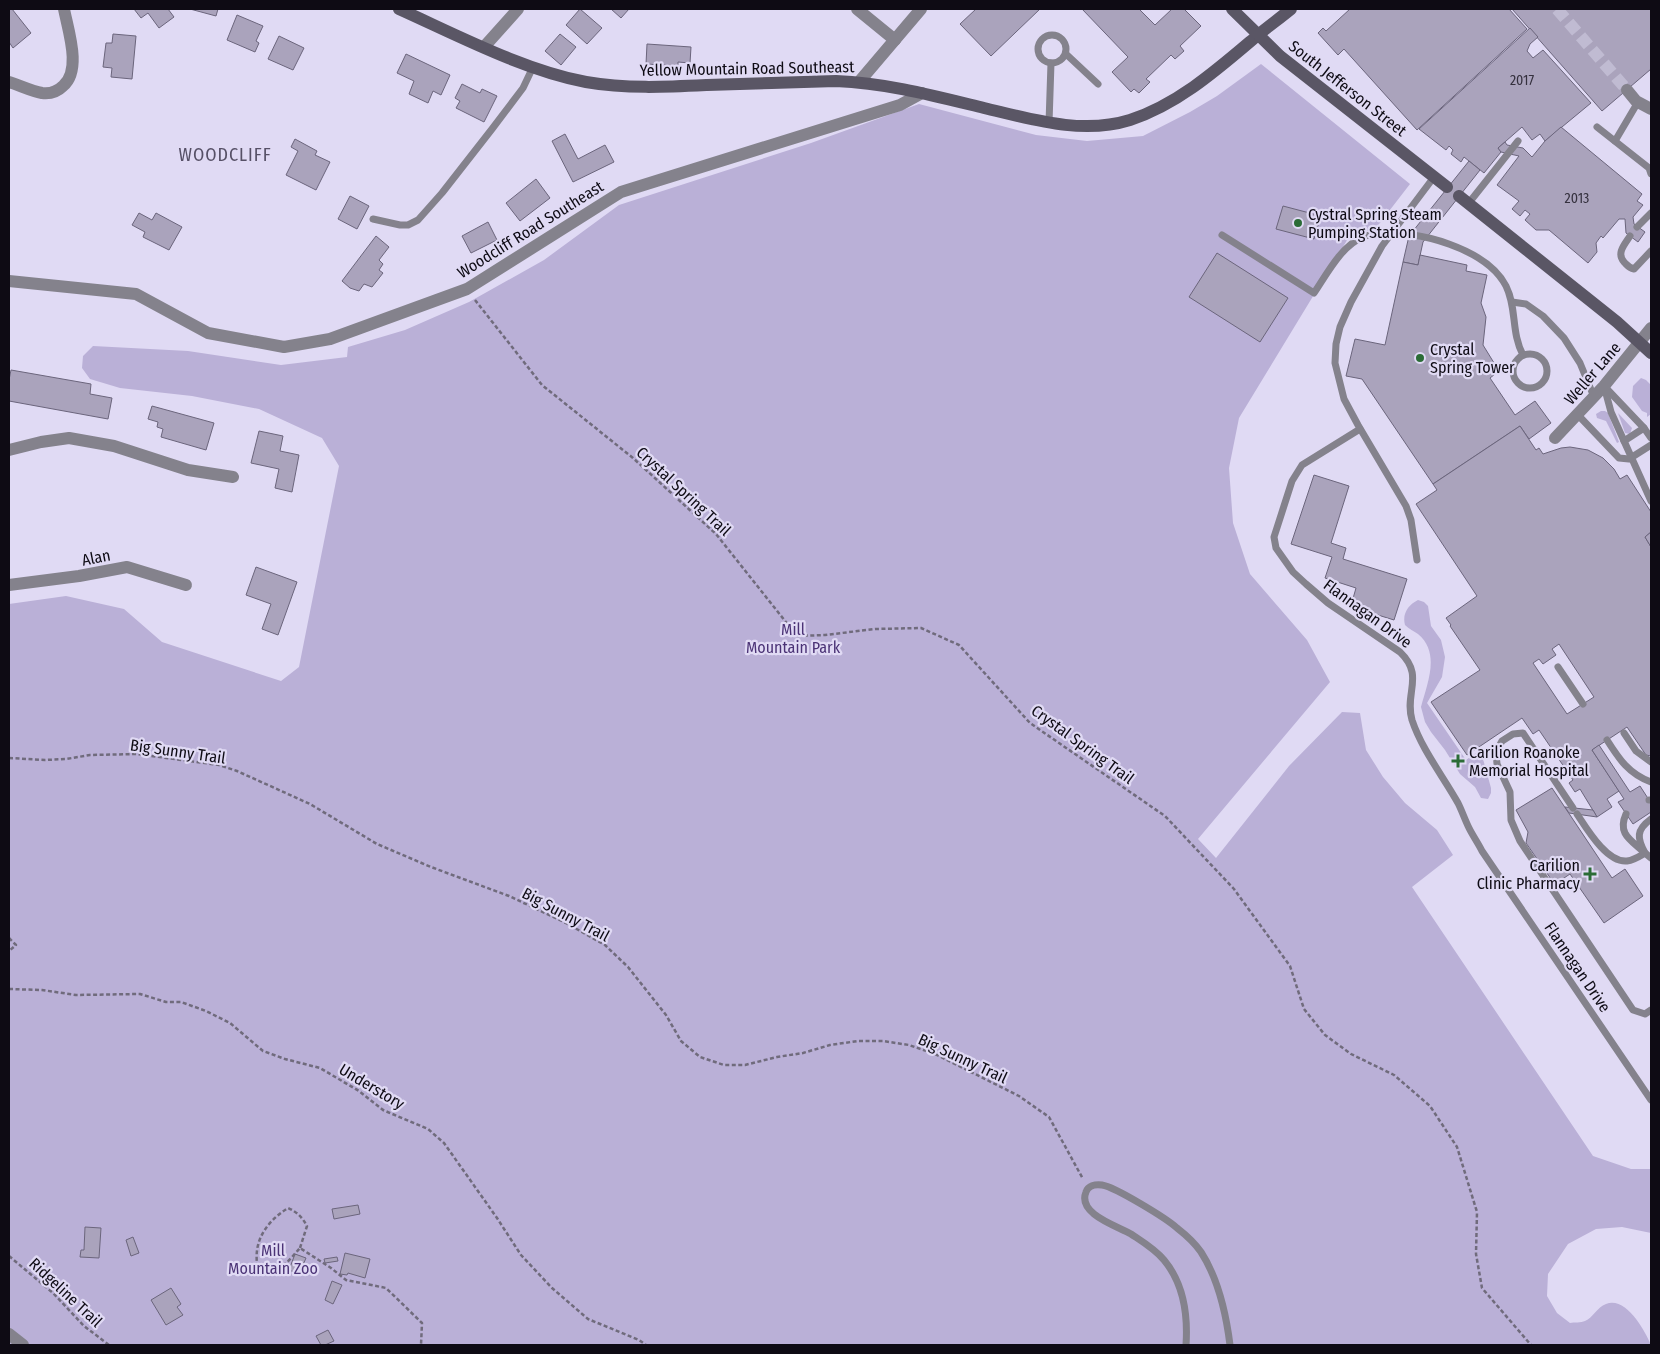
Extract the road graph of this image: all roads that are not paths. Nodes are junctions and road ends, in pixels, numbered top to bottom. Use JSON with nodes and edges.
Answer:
{"nodes":[{"id":1,"x":64,"y":9,"type":"edge"},
{"id":2,"x":399,"y":9,"type":"edge"},
{"id":3,"x":518,"y":9,"type":"edge"},
{"id":4,"x":857,"y":9,"type":"edge"},
{"id":5,"x":921,"y":9,"type":"edge"},
{"id":6,"x":1232,"y":9,"type":"edge"},
{"id":7,"x":1291,"y":9,"type":"edge"},
{"id":8,"x":1259,"y":35,"type":"junction"},
{"id":9,"x":896,"y":40,"type":"junction"},
{"id":10,"x":484,"y":47,"type":"junction"},
{"id":11,"x":1066,"y":54,"type":"junction"},
{"id":12,"x":1051,"y":63,"type":"junction"},
{"id":13,"x":533,"y":67,"type":"junction"},
{"id":14,"x":9,"y":82,"type":"edge"},
{"id":15,"x":859,"y":82,"type":"junction"},
{"id":16,"x":1098,"y":84,"type":"dead end"},
{"id":17,"x":1626,"y":90,"type":"tunnel mouth"},
{"id":18,"x":922,"y":93,"type":"junction"},
{"id":19,"x":1638,"y":102,"type":"junction"},
{"id":20,"x":1651,"y":109,"type":"edge"},
{"id":21,"x":1049,"y":123,"type":"junction"},
{"id":22,"x":1597,"y":127,"type":"dead end"},
{"id":23,"x":1518,"y":141,"type":"dead end"},
{"id":24,"x":1615,"y":141,"type":"junction"},
{"id":25,"x":1651,"y":174,"type":"edge"},
{"id":26,"x":1434,"y":177,"type":"junction"},
{"id":27,"x":1447,"y":187,"type":"dead end"},
{"id":28,"x":1464,"y":200,"type":"joint"},
{"id":29,"x":1651,"y":213,"type":"edge"},
{"id":30,"x":373,"y":219,"type":"dead end"},
{"id":31,"x":1637,"y":227,"type":"dead end"},
{"id":32,"x":1391,"y":232,"type":"junction"},
{"id":33,"x":1222,"y":235,"type":"dead end"},
{"id":34,"x":1630,"y":236,"type":"dead end"},
{"id":35,"x":1651,"y":251,"type":"edge"},
{"id":36,"x":9,"y":281,"type":"edge"},
{"id":37,"x":1512,"y":302,"type":"junction"},
{"id":38,"x":1651,"y":328,"type":"edge"},
{"id":39,"x":1640,"y":342,"type":"junction"},
{"id":40,"x":1651,"y":353,"type":"edge"},
{"id":41,"x":1523,"y":355,"type":"junction"},
{"id":42,"x":1651,"y":361,"type":"edge"},
{"id":43,"x":1604,"y":386,"type":"junction"},
{"id":44,"x":1594,"y":397,"type":"junction"},
{"id":45,"x":1578,"y":415,"type":"junction"},
{"id":46,"x":1644,"y":428,"type":"junction"},
{"id":47,"x":1360,"y":429,"type":"junction"},
{"id":48,"x":1555,"y":438,"type":"dead end"},
{"id":49,"x":1651,"y":438,"type":"edge"},
{"id":50,"x":1624,"y":441,"type":"junction"},
{"id":51,"x":1651,"y":445,"type":"edge"},
{"id":52,"x":9,"y":450,"type":"edge"},
{"id":53,"x":1632,"y":458,"type":"junction"},
{"id":54,"x":233,"y":477,"type":"dead end"},
{"id":55,"x":1651,"y":501,"type":"edge"},
{"id":56,"x":1416,"y":560,"type":"dead end"},
{"id":57,"x":9,"y":585,"type":"edge"},
{"id":58,"x":186,"y":585,"type":"dead end"},
{"id":59,"x":1558,"y":667,"type":"dead end"},
{"id":60,"x":1583,"y":704,"type":"dead end"},
{"id":61,"x":1624,"y":733,"type":"dead end"},
{"id":62,"x":1607,"y":740,"type":"dead end"},
{"id":63,"x":1651,"y":762,"type":"edge"},
{"id":64,"x":1651,"y":782,"type":"edge"},
{"id":65,"x":1626,"y":814,"type":"dead end"},
{"id":66,"x":1651,"y":820,"type":"edge"},
{"id":67,"x":1645,"y":853,"type":"junction"},
{"id":68,"x":1651,"y":858,"type":"edge"},
{"id":69,"x":1651,"y":1010,"type":"edge"},
{"id":70,"x":1651,"y":1100,"type":"edge"},
{"id":71,"x":9,"y":1334,"type":"edge"},
{"id":72,"x":23,"y":1345,"type":"edge"},
{"id":73,"x":1186,"y":1345,"type":"edge"},
{"id":74,"x":1230,"y":1345,"type":"edge"}],
"edges":[{"from":1,"to":14,"type":"street"},
{"from":2,"to":10,"type":"street","name":"Yellow Mountain Road Southeast"},
{"from":3,"to":10,"type":"street"},
{"from":4,"to":9,"type":"street"},
{"from":5,"to":9,"type":"street"},
{"from":6,"to":8,"type":"street","name":"South Jefferson Street"},
{"from":7,"to":8,"type":"street","name":"Yellow Mountain Road Southeast"},
{"from":8,"to":21,"type":"street","name":"Yellow Mountain Road Southeast"},
{"from":8,"to":26,"type":"street","name":"South Jefferson Street"},
{"from":9,"to":15,"type":"street"},
{"from":10,"to":13,"type":"street","name":"Yellow Mountain Road Southeast"},
{"from":11,"to":12,"type":"lane"},
{"from":11,"to":12,"type":"lane"},
{"from":11,"to":16,"type":"lane"},
{"from":12,"to":21,"type":"lane"},
{"from":13,"to":15,"type":"street","name":"Yellow Mountain Road Southeast"},
{"from":13,"to":30,"type":"lane"},
{"from":15,"to":18,"type":"street","name":"Yellow Mountain Road Southeast"},
{"from":17,"to":19,"type":"street"},
{"from":18,"to":21,"type":"street","name":"Yellow Mountain Road Southeast"},
{"from":18,"to":36,"type":"street","name":"Woodcliff Road Southeast"},
{"from":19,"to":20,"type":"street"},
{"from":19,"to":24,"type":"lane"},
{"from":22,"to":24,"type":"lane"},
{"from":23,"to":28,"type":"lane"},
{"from":24,"to":25,"type":"lane"},
{"from":26,"to":27,"type":"street","name":"South Jefferson Street"},
{"from":26,"to":32,"type":"lane"},
{"from":28,"to":39,"type":"street"},
{"from":29,"to":31,"type":"lane"},
{"from":32,"to":33,"type":"lane"},
{"from":32,"to":37,"type":"lane"},
{"from":32,"to":47,"type":"lane"},
{"from":34,"to":35,"type":"lane"},
{"from":37,"to":41,"type":"lane"},
{"from":37,"to":44,"type":"lane"},
{"from":38,"to":39,"type":"street","name":"Weller Lane"},
{"from":39,"to":40,"type":"street"},
{"from":39,"to":42,"type":"street"},
{"from":39,"to":43,"type":"street","name":"Weller Lane"},
{"from":41,"to":41,"type":"lane"},
{"from":43,"to":44,"type":"street","name":"Weller Lane"},
{"from":43,"to":46,"type":"lane"},
{"from":43,"to":50,"type":"lane"},
{"from":44,"to":45,"type":"street","name":"Weller Lane"},
{"from":45,"to":48,"type":"street","name":"Weller Lane"},
{"from":45,"to":53,"type":"lane"},
{"from":46,"to":49,"type":"lane"},
{"from":46,"to":50,"type":"lane"},
{"from":47,"to":56,"type":"lane"},
{"from":47,"to":70,"type":"lane","name":"Flannagan Drive"},
{"from":50,"to":53,"type":"lane"},
{"from":51,"to":53,"type":"lane"},
{"from":52,"to":54,"type":"street"},
{"from":53,"to":55,"type":"lane"},
{"from":57,"to":58,"type":"street","name":"Alan"},
{"from":59,"to":60,"type":"lane"},
{"from":61,"to":63,"type":"lane"},
{"from":62,"to":64,"type":"lane"},
{"from":65,"to":67,"type":"lane"},
{"from":66,"to":67,"type":"lane"},
{"from":67,"to":68,"type":"lane"},
{"from":67,"to":69,"type":"lane"},
{"from":71,"to":72,"type":"street"},
{"from":73,"to":74,"type":"lane"}]}
